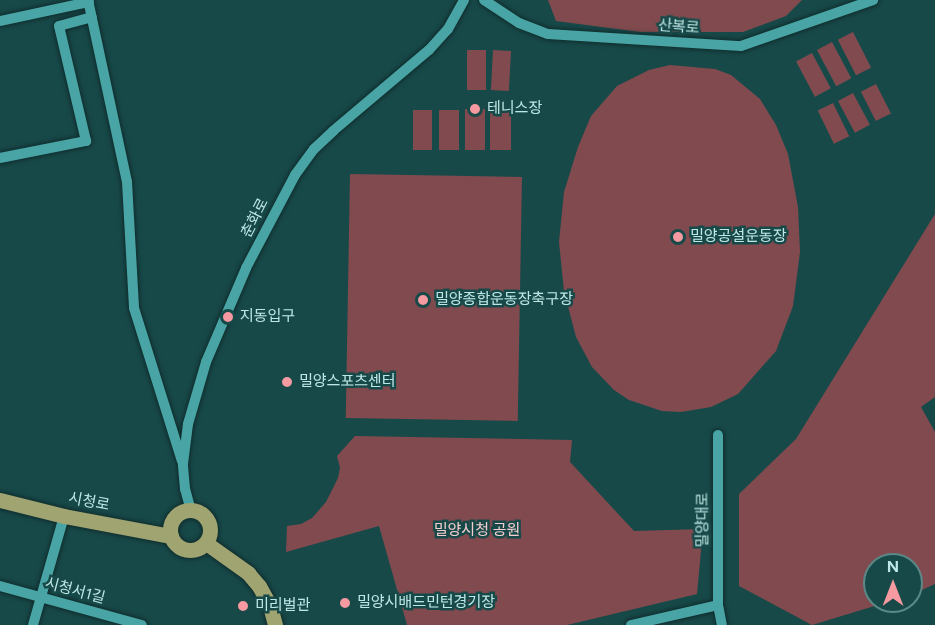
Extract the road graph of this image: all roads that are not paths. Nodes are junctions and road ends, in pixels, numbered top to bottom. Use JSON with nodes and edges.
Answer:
{"nodes":[{"id":1,"x":464,"y":0,"type":"edge"},
{"id":2,"x":484,"y":0,"type":"edge"},
{"id":3,"x":873,"y":0,"type":"edge"},
{"id":4,"x":89,"y":1,"type":"edge"},
{"id":5,"x":92,"y":17,"type":"junction"},
{"id":6,"x":0,"y":21,"type":"edge"},
{"id":7,"x":0,"y":158,"type":"edge"},
{"id":8,"x":718,"y":435,"type":"dead end"},
{"id":9,"x":183,"y":464,"type":"junction"},
{"id":10,"x":0,"y":500,"type":"edge"},
{"id":11,"x":191,"y":511,"type":"junction"},
{"id":12,"x":64,"y":516,"type":"junction"},
{"id":13,"x":171,"y":536,"type":"junction"},
{"id":14,"x":206,"y":543,"type":"junction"},
{"id":15,"x":0,"y":586,"type":"edge"},
{"id":16,"x":40,"y":597,"type":"junction"},
{"id":17,"x":718,"y":605,"type":"junction"},
{"id":18,"x":33,"y":625,"type":"edge"},
{"id":19,"x":142,"y":625,"type":"edge"},
{"id":20,"x":275,"y":625,"type":"edge"},
{"id":21,"x":631,"y":625,"type":"edge"},
{"id":22,"x":722,"y":625,"type":"edge"}],
"edges":[{"from":1,"to":9,"type":"street","name":"춘화로"},
{"from":2,"to":3,"type":"street","name":"산복로"},
{"from":4,"to":5,"type":"street"},
{"from":4,"to":6,"type":"street"},
{"from":5,"to":7,"type":"street"},
{"from":5,"to":9,"type":"street"},
{"from":8,"to":17,"type":"street","name":"밀양대로"},
{"from":9,"to":11,"type":"street","name":"춘화로"},
{"from":10,"to":12,"type":"main road","name":"시청로"},
{"from":11,"to":13,"type":"main road"},
{"from":11,"to":14,"type":"main road"},
{"from":12,"to":13,"type":"main road","name":"시청로"},
{"from":12,"to":16,"type":"street"},
{"from":13,"to":14,"type":"main road"},
{"from":14,"to":20,"type":"main road"},
{"from":15,"to":16,"type":"street","name":"시청서1길"},
{"from":16,"to":18,"type":"street"},
{"from":16,"to":19,"type":"street","name":"시청서1길"},
{"from":17,"to":21,"type":"street"},
{"from":17,"to":22,"type":"street","name":"밀양대로"}]}
